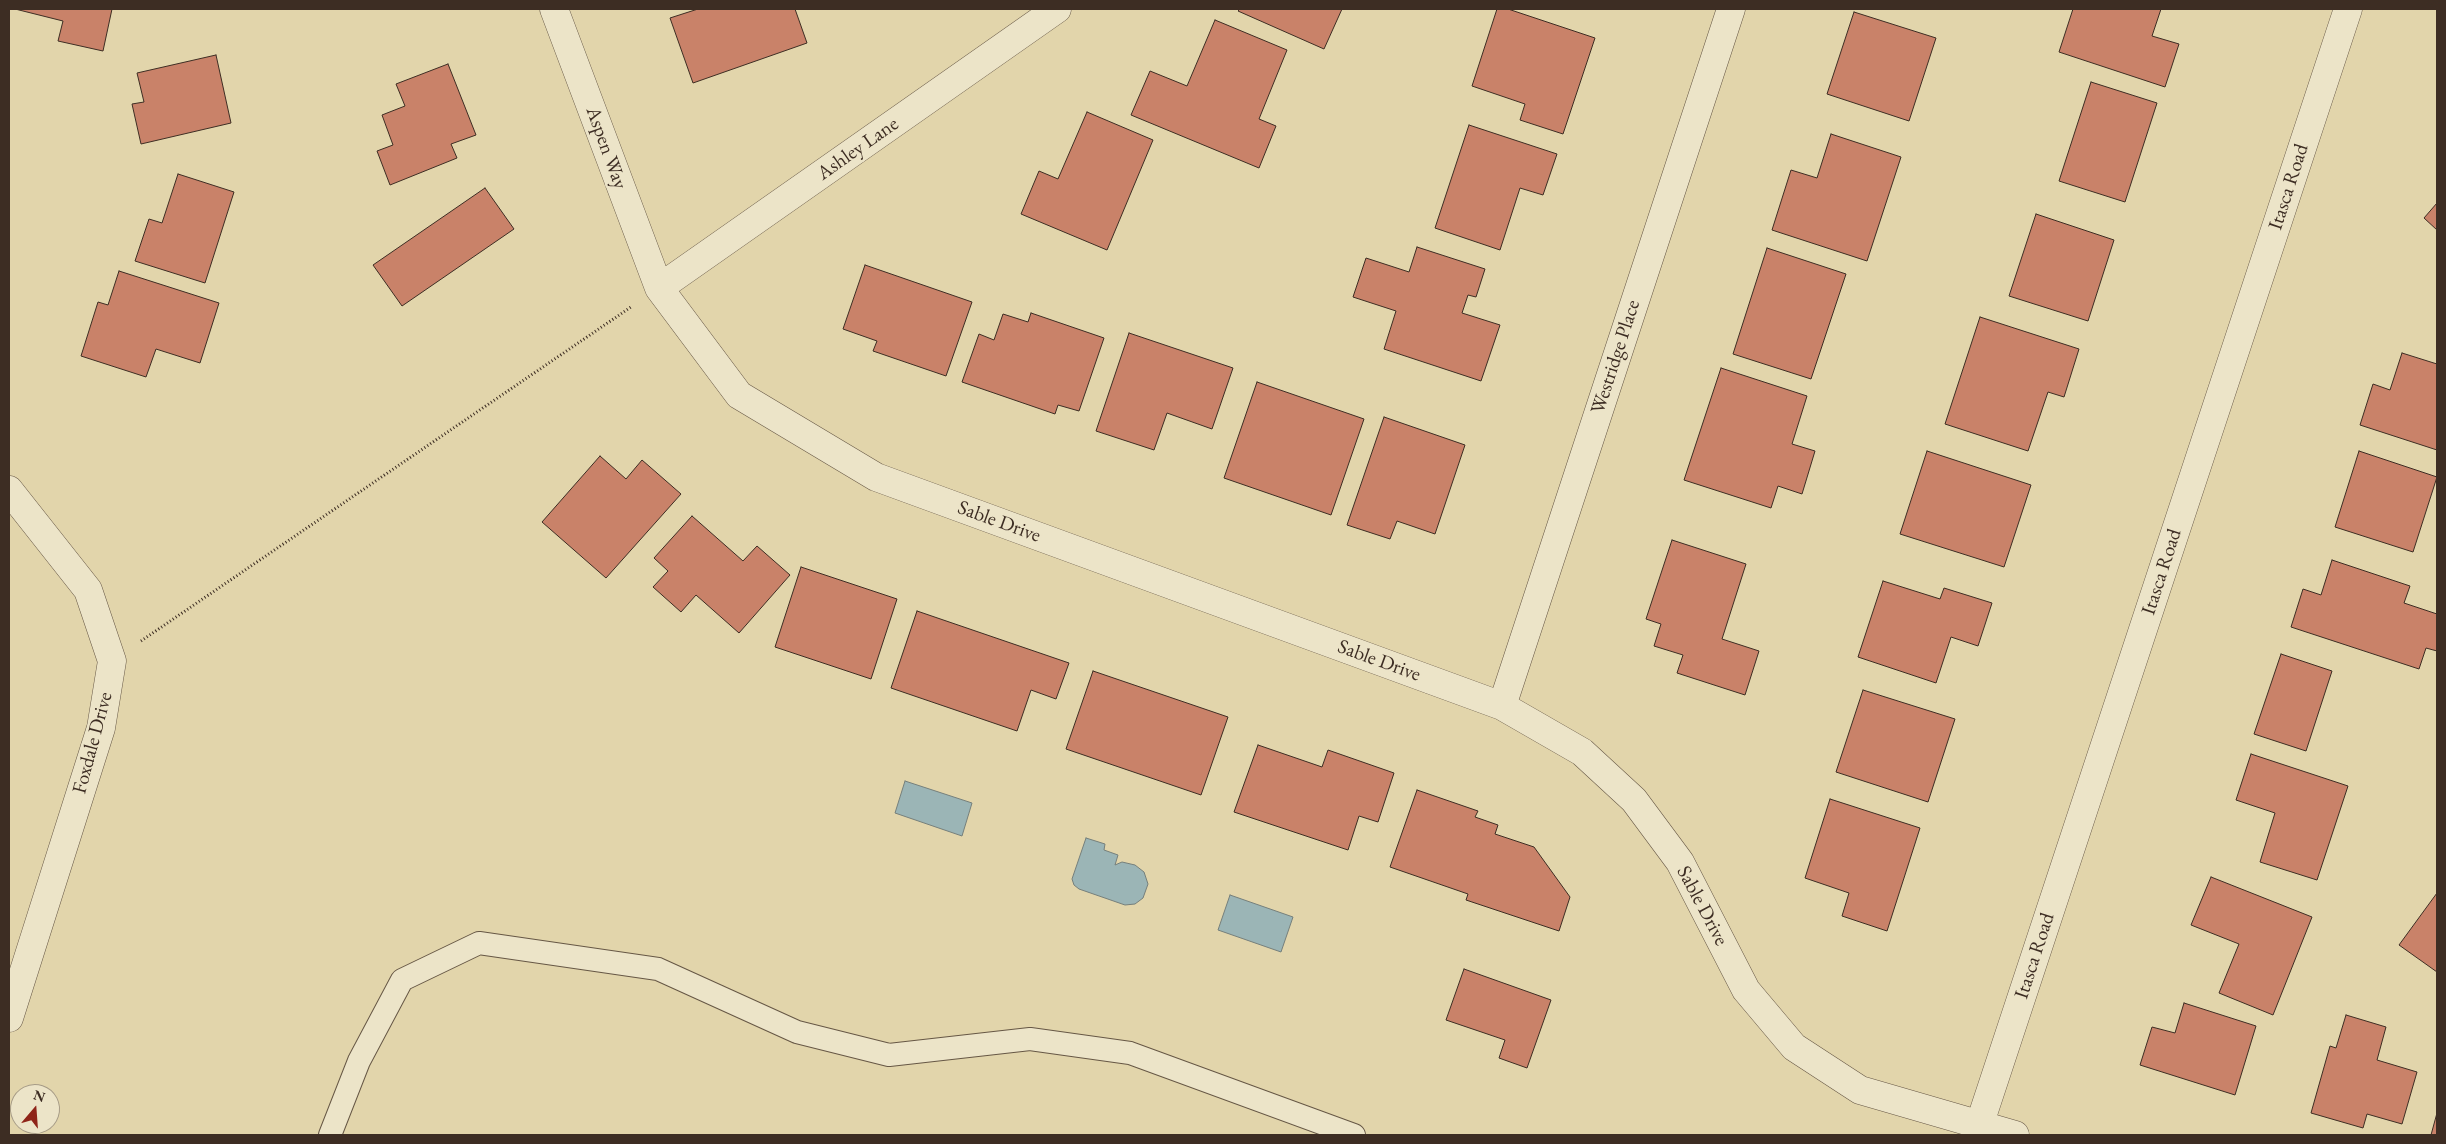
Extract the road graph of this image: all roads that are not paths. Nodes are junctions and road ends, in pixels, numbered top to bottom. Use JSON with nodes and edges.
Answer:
{"nodes":[{"id":1,"x":554,"y":9,"type":"edge"},
{"id":2,"x":1057,"y":9,"type":"edge"},
{"id":3,"x":1731,"y":9,"type":"edge"},
{"id":4,"x":2348,"y":9,"type":"edge"},
{"id":5,"x":659,"y":288,"type":"junction"},
{"id":6,"x":9,"y":490,"type":"edge"},
{"id":7,"x":1502,"y":706,"type":"junction"},
{"id":8,"x":9,"y":1018,"type":"edge"},
{"id":9,"x":1977,"y":1130,"type":"edge"},
{"id":10,"x":330,"y":1135,"type":"edge"},
{"id":11,"x":1354,"y":1135,"type":"edge"},
{"id":12,"x":2015,"y":1135,"type":"edge"}],
"edges":[{"from":1,"to":5,"type":"street","name":"Aspen Way"},
{"from":2,"to":5,"type":"street","name":"Ashley Lane"},
{"from":3,"to":7,"type":"street","name":"Westridge Place"},
{"from":4,"to":9,"type":"street","name":"Itasca Road"},
{"from":5,"to":7,"type":"street","name":"Sable Drive"},
{"from":6,"to":8,"type":"street","name":"Foxdale Drive"},
{"from":7,"to":9,"type":"street","name":"Sable Drive"},
{"from":9,"to":12,"type":"street","name":"Sable Drive"},
{"from":10,"to":11,"type":"lane"}]}
